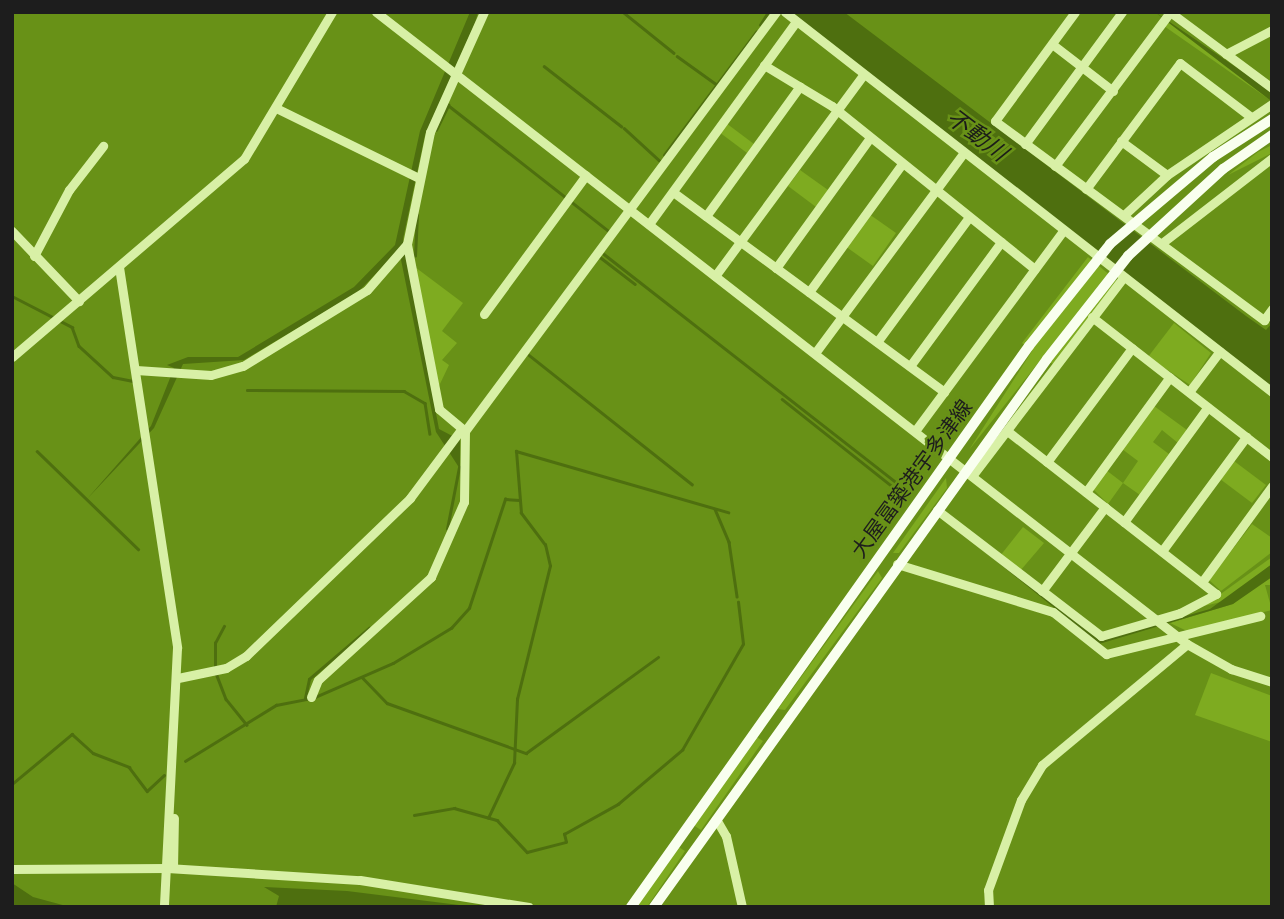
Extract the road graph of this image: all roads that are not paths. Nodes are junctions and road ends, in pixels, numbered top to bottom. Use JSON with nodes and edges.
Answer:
{"nodes":[{"id":1,"x":332,"y":12,"type":"edge"},
{"id":2,"x":376,"y":12,"type":"edge"},
{"id":3,"x":484,"y":12,"type":"edge"},
{"id":4,"x":776,"y":12,"type":"edge"},
{"id":5,"x":785,"y":12,"type":"edge"},
{"id":6,"x":1075,"y":12,"type":"edge"},
{"id":7,"x":1122,"y":12,"type":"edge"},
{"id":8,"x":1168,"y":15,"type":"edge"},
{"id":9,"x":796,"y":22,"type":"junction"},
{"id":10,"x":1272,"y":30,"type":"edge"},
{"id":11,"x":1052,"y":44,"type":"junction"},
{"id":12,"x":1226,"y":54,"type":"junction"},
{"id":13,"x":764,"y":65,"type":"junction"},
{"id":14,"x":1082,"y":67,"type":"junction"},
{"id":15,"x":453,"y":71,"type":"junction"},
{"id":16,"x":863,"y":75,"type":"junction"},
{"id":17,"x":800,"y":86,"type":"junction"},
{"id":18,"x":1272,"y":88,"type":"edge"},
{"id":19,"x":1113,"y":91,"type":"junction"},
{"id":20,"x":1272,"y":104,"type":"edge"},
{"id":21,"x":276,"y":108,"type":"junction"},
{"id":22,"x":836,"y":112,"type":"junction"},
{"id":23,"x":1251,"y":117,"type":"junction"},
{"id":24,"x":1272,"y":119,"type":"edge"},
{"id":25,"x":1272,"y":135,"type":"edge"},
{"id":26,"x":869,"y":139,"type":"junction"},
{"id":27,"x":1121,"y":141,"type":"junction"},
{"id":28,"x":1025,"y":144,"type":"junction"},
{"id":29,"x":103,"y":146,"type":"dead end"},
{"id":30,"x":963,"y":154,"type":"junction"},
{"id":31,"x":1272,"y":158,"type":"edge"},
{"id":32,"x":902,"y":164,"type":"junction"},
{"id":33,"x":1055,"y":166,"type":"junction"},
{"id":34,"x":586,"y":175,"type":"junction"},
{"id":35,"x":1167,"y":175,"type":"junction"},
{"id":36,"x":415,"y":176,"type":"junction"},
{"id":37,"x":1086,"y":189,"type":"junction"},
{"id":38,"x":935,"y":190,"type":"junction"},
{"id":39,"x":673,"y":192,"type":"junction"},
{"id":40,"x":630,"y":209,"type":"junction"},
{"id":41,"x":1124,"y":215,"type":"junction"},
{"id":42,"x":706,"y":216,"type":"junction"},
{"id":43,"x":969,"y":217,"type":"junction"},
{"id":44,"x":649,"y":224,"type":"junction"},
{"id":45,"x":12,"y":231,"type":"edge"},
{"id":46,"x":1062,"y":232,"type":"junction"},
{"id":47,"x":740,"y":242,"type":"junction"},
{"id":48,"x":1001,"y":242,"type":"junction"},
{"id":49,"x":1162,"y":243,"type":"junction"},
{"id":50,"x":406,"y":245,"type":"junction"},
{"id":51,"x":34,"y":256,"type":"junction"},
{"id":52,"x":119,"y":267,"type":"junction"},
{"id":53,"x":776,"y":268,"type":"junction"},
{"id":54,"x":1035,"y":269,"type":"junction"},
{"id":55,"x":716,"y":276,"type":"junction"},
{"id":56,"x":1124,"y":278,"type":"junction"},
{"id":57,"x":809,"y":292,"type":"junction"},
{"id":58,"x":79,"y":301,"type":"junction"},
{"id":59,"x":1272,"y":309,"type":"edge"},
{"id":60,"x":484,"y":314,"type":"dead end"},
{"id":61,"x":842,"y":317,"type":"junction"},
{"id":62,"x":1092,"y":317,"type":"junction"},
{"id":63,"x":877,"y":342,"type":"junction"},
{"id":64,"x":1132,"y":348,"type":"junction"},
{"id":65,"x":1220,"y":351,"type":"junction"},
{"id":66,"x":815,"y":354,"type":"junction"},
{"id":67,"x":12,"y":357,"type":"edge"},
{"id":68,"x":910,"y":366,"type":"junction"},
{"id":69,"x":135,"y":370,"type":"junction"},
{"id":70,"x":1170,"y":377,"type":"junction"},
{"id":71,"x":944,"y":392,"type":"junction"},
{"id":72,"x":1189,"y":392,"type":"junction"},
{"id":73,"x":1272,"y":392,"type":"edge"},
{"id":74,"x":1208,"y":407,"type":"junction"},
{"id":75,"x":915,"y":431,"type":"junction"},
{"id":76,"x":1007,"y":431,"type":"junction"},
{"id":77,"x":461,"y":432,"type":"junction"},
{"id":78,"x":1246,"y":437,"type":"junction"},
{"id":79,"x":1272,"y":457,"type":"edge"},
{"id":80,"x":951,"y":460,"type":"junction"},
{"id":81,"x":1047,"y":462,"type":"junction"},
{"id":82,"x":968,"y":473,"type":"junction"},
{"id":83,"x":1272,"y":486,"type":"edge"},
{"id":84,"x":1086,"y":492,"type":"junction"},
{"id":85,"x":1105,"y":507,"type":"junction"},
{"id":86,"x":937,"y":510,"type":"junction"},
{"id":87,"x":1124,"y":522,"type":"junction"},
{"id":88,"x":1162,"y":551,"type":"junction"},
{"id":89,"x":1071,"y":553,"type":"junction"},
{"id":90,"x":878,"y":559,"type":"junction"},
{"id":91,"x":897,"y":564,"type":"junction"},
{"id":92,"x":1202,"y":582,"type":"junction"},
{"id":93,"x":1042,"y":591,"type":"junction"},
{"id":94,"x":1260,"y":616,"type":"dead end"},
{"id":95,"x":1157,"y":620,"type":"junction"},
{"id":96,"x":1179,"y":637,"type":"junction"},
{"id":97,"x":1187,"y":644,"type":"junction"},
{"id":98,"x":178,"y":678,"type":"junction"},
{"id":99,"x":1272,"y":682,"type":"edge"},
{"id":100,"x":311,"y":697,"type":"dead end"},
{"id":101,"x":769,"y":708,"type":"junction"},
{"id":102,"x":785,"y":719,"type":"junction"},
{"id":103,"x":716,"y":819,"type":"junction"},
{"id":104,"x":682,"y":830,"type":"junction"},
{"id":105,"x":698,"y":844,"type":"junction"},
{"id":106,"x":12,"y":869,"type":"edge"},
{"id":107,"x":168,"y":870,"type":"junction"},
{"id":108,"x":164,"y":907,"type":"edge"},
{"id":109,"x":529,"y":907,"type":"edge"},
{"id":110,"x":631,"y":907,"type":"edge"},
{"id":111,"x":653,"y":907,"type":"edge"},
{"id":112,"x":742,"y":907,"type":"edge"},
{"id":113,"x":989,"y":907,"type":"edge"}],
"edges":[{"from":1,"to":21,"type":"street"},
{"from":2,"to":15,"type":"street"},
{"from":3,"to":15,"type":"street"},
{"from":4,"to":40,"type":"street"},
{"from":5,"to":9,"type":"street"},
{"from":6,"to":11,"type":"street"},
{"from":7,"to":14,"type":"street"},
{"from":8,"to":12,"type":"street"},
{"from":8,"to":19,"type":"street"},
{"from":9,"to":13,"type":"street"},
{"from":9,"to":16,"type":"street"},
{"from":10,"to":12,"type":"street"},
{"from":11,"to":14,"type":"street"},
{"from":11,"to":28,"type":"street"},
{"from":12,"to":18,"type":"street"},
{"from":13,"to":17,"type":"street"},
{"from":13,"to":39,"type":"street"},
{"from":14,"to":19,"type":"street"},
{"from":14,"to":28,"type":"street"},
{"from":15,"to":34,"type":"street"},
{"from":15,"to":36,"type":"street"},
{"from":16,"to":22,"type":"street"},
{"from":16,"to":30,"type":"street"},
{"from":17,"to":22,"type":"street"},
{"from":17,"to":42,"type":"street"},
{"from":19,"to":33,"type":"street"},
{"from":20,"to":23,"type":"street"},
{"from":21,"to":36,"type":"street"},
{"from":21,"to":52,"type":"street"},
{"from":22,"to":26,"type":"street"},
{"from":22,"to":47,"type":"street"},
{"from":23,"to":27,"type":"street"},
{"from":23,"to":35,"type":"street"},
{"from":24,"to":80,"type":"main road","name":"大屋冨築港宇多津線","bridge":true},
{"from":25,"to":82,"type":"main road","name":"大屋冨築港宇多津線","bridge":true},
{"from":26,"to":32,"type":"street"},
{"from":26,"to":53,"type":"street"},
{"from":27,"to":35,"type":"street"},
{"from":27,"to":37,"type":"street"},
{"from":28,"to":33,"type":"street"},
{"from":29,"to":51,"type":"street"},
{"from":30,"to":38,"type":"street"},
{"from":30,"to":46,"type":"street"},
{"from":31,"to":49,"type":"street"},
{"from":32,"to":38,"type":"street"},
{"from":32,"to":57,"type":"street"},
{"from":33,"to":37,"type":"street"},
{"from":34,"to":40,"type":"street"},
{"from":34,"to":60,"type":"street"},
{"from":35,"to":41,"type":"street"},
{"from":36,"to":50,"type":"street"},
{"from":37,"to":41,"type":"street"},
{"from":38,"to":43,"type":"street"},
{"from":38,"to":61,"type":"street"},
{"from":39,"to":42,"type":"street"},
{"from":39,"to":44,"type":"street"},
{"from":40,"to":44,"type":"street"},
{"from":40,"to":77,"type":"street"},
{"from":41,"to":49,"type":"street"},
{"from":42,"to":47,"type":"street"},
{"from":43,"to":48,"type":"street"},
{"from":43,"to":63,"type":"street"},
{"from":44,"to":55,"type":"street"},
{"from":45,"to":51,"type":"street"},
{"from":46,"to":54,"type":"street"},
{"from":46,"to":56,"type":"street"},
{"from":47,"to":53,"type":"street"},
{"from":47,"to":55,"type":"street"},
{"from":48,"to":54,"type":"street"},
{"from":48,"to":68,"type":"street"},
{"from":49,"to":59,"type":"street"},
{"from":50,"to":69,"type":"street"},
{"from":50,"to":77,"type":"street"},
{"from":51,"to":58,"type":"street"},
{"from":52,"to":58,"type":"street"},
{"from":52,"to":69,"type":"street"},
{"from":53,"to":57,"type":"street"},
{"from":54,"to":71,"type":"street"},
{"from":55,"to":66,"type":"street"},
{"from":56,"to":62,"type":"street"},
{"from":56,"to":65,"type":"street"},
{"from":57,"to":61,"type":"street"},
{"from":58,"to":67,"type":"street"},
{"from":61,"to":63,"type":"street"},
{"from":61,"to":66,"type":"street"},
{"from":62,"to":64,"type":"street"},
{"from":62,"to":76,"type":"street"},
{"from":63,"to":68,"type":"street"},
{"from":64,"to":70,"type":"street"},
{"from":64,"to":81,"type":"street"},
{"from":65,"to":72,"type":"street"},
{"from":65,"to":73,"type":"street"},
{"from":66,"to":75,"type":"street"},
{"from":68,"to":71,"type":"street"},
{"from":69,"to":98,"type":"street"},
{"from":70,"to":72,"type":"street"},
{"from":70,"to":84,"type":"street"},
{"from":71,"to":75,"type":"street"},
{"from":72,"to":74,"type":"street"},
{"from":74,"to":78,"type":"street"},
{"from":74,"to":87,"type":"street"},
{"from":75,"to":80,"type":"street"},
{"from":76,"to":81,"type":"street"},
{"from":76,"to":82,"type":"street"},
{"from":77,"to":98,"type":"street"},
{"from":77,"to":100,"type":"street"},
{"from":78,"to":79,"type":"street"},
{"from":78,"to":88,"type":"street"},
{"from":80,"to":82,"type":"street"},
{"from":80,"to":90,"type":"main road","name":"大屋冨築港宇多津線"},
{"from":81,"to":84,"type":"street"},
{"from":82,"to":86,"type":"main road","name":"大屋冨築港宇多津線"},
{"from":82,"to":89,"type":"street"},
{"from":83,"to":92,"type":"street"},
{"from":84,"to":85,"type":"street"},
{"from":85,"to":87,"type":"street"},
{"from":85,"to":89,"type":"street"},
{"from":86,"to":91,"type":"main road","name":"大屋冨築港宇多津線"},
{"from":86,"to":93,"type":"street"},
{"from":87,"to":88,"type":"street"},
{"from":88,"to":92,"type":"street"},
{"from":89,"to":93,"type":"street"},
{"from":89,"to":95,"type":"street"},
{"from":90,"to":91,"type":"main road"},
{"from":90,"to":101,"type":"main road","name":"大屋冨築港宇多津線"},
{"from":91,"to":96,"type":"street"},
{"from":91,"to":102,"type":"main road","name":"大屋冨築港宇多津線"},
{"from":92,"to":95,"type":"street"},
{"from":93,"to":95,"type":"street"},
{"from":94,"to":96,"type":"street"},
{"from":95,"to":96,"type":"street"},
{"from":96,"to":97,"type":"street"},
{"from":97,"to":99,"type":"street"},
{"from":97,"to":113,"type":"street"},
{"from":98,"to":107,"type":"street"},
{"from":101,"to":102,"type":"main road"},
{"from":101,"to":104,"type":"main road","name":"大屋冨築港宇多津線"},
{"from":102,"to":103,"type":"main road","name":"大屋冨築港宇多津線"},
{"from":103,"to":105,"type":"main road","name":"大屋冨築港宇多津線"},
{"from":103,"to":112,"type":"street"},
{"from":104,"to":105,"type":"main road"},
{"from":104,"to":110,"type":"main road","name":"大屋冨築港宇多津線"},
{"from":105,"to":111,"type":"main road","name":"大屋冨築港宇多津線"},
{"from":106,"to":107,"type":"street"},
{"from":107,"to":108,"type":"street"},
{"from":107,"to":109,"type":"street"}]}
